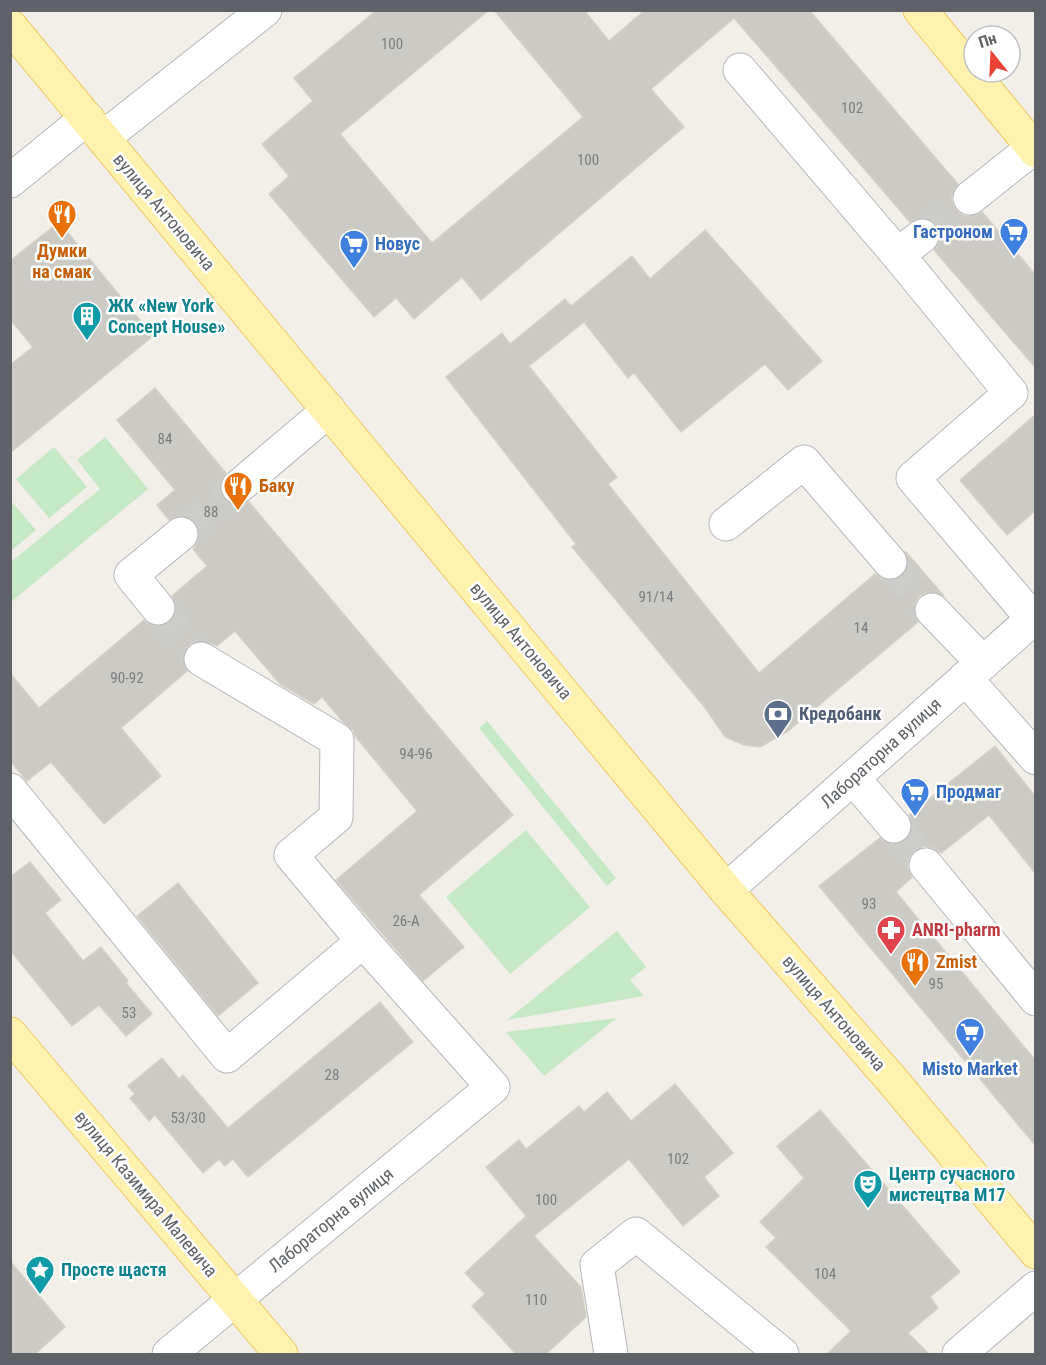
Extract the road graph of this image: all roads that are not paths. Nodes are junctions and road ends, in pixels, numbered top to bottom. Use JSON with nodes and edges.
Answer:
{"nodes":[{"id":1,"x":265,"y":10,"type":"edge"},
{"id":2,"x":920,"y":10,"type":"edge"},
{"id":3,"x":10,"y":26,"type":"edge"},
{"id":4,"x":740,"y":70,"type":"dead end"},
{"id":5,"x":95,"y":128,"type":"junction"},
{"id":6,"x":1034,"y":150,"type":"edge"},
{"id":7,"x":10,"y":181,"type":"edge"},
{"id":8,"x":970,"y":198,"type":"tunnel mouth"},
{"id":9,"x":328,"y":410,"type":"junction"},
{"id":10,"x":237,"y":487,"type":"tunnel mouth"},
{"id":11,"x":726,"y":524,"type":"dead end"},
{"id":12,"x":181,"y":534,"type":"tunnel mouth"},
{"id":13,"x":890,"y":562,"type":"tunnel mouth"},
{"id":14,"x":158,"y":608,"type":"tunnel mouth"},
{"id":15,"x":932,"y":610,"type":"tunnel mouth"},
{"id":16,"x":1034,"y":617,"type":"edge"},
{"id":17,"x":201,"y":659,"type":"tunnel mouth"},
{"id":18,"x":974,"y":671,"type":"junction"},
{"id":19,"x":1035,"y":758,"type":"edge"},
{"id":20,"x":853,"y":778,"type":"junction"},
{"id":21,"x":10,"y":790,"type":"edge"},
{"id":22,"x":894,"y":826,"type":"tunnel mouth"},
{"id":23,"x":926,"y":865,"type":"tunnel mouth"},
{"id":24,"x":726,"y":890,"type":"junction"},
{"id":25,"x":363,"y":941,"type":"junction"},
{"id":26,"x":1035,"y":999,"type":"edge"},
{"id":27,"x":10,"y":1034,"type":"edge"},
{"id":28,"x":1035,"y":1252,"type":"edge"},
{"id":29,"x":1035,"y":1288,"type":"edge"},
{"id":30,"x":235,"y":1299,"type":"junction"},
{"id":31,"x":169,"y":1354,"type":"edge"},
{"id":32,"x":281,"y":1354,"type":"edge"},
{"id":33,"x":611,"y":1354,"type":"edge"},
{"id":34,"x":782,"y":1354,"type":"edge"},
{"id":35,"x":959,"y":1354,"type":"edge"}],
"edges":[{"from":1,"to":5,"type":"street"},
{"from":2,"to":6,"type":"main road"},
{"from":3,"to":5,"type":"main road","name":"вулиця Антоновича"},
{"from":4,"to":16,"type":"street"},
{"from":5,"to":7,"type":"street"},
{"from":5,"to":9,"type":"main road","name":"вулиця Антоновича"},
{"from":6,"to":8,"type":"street"},
{"from":9,"to":10,"type":"street"},
{"from":9,"to":24,"type":"main road","name":"вулиця Антоновича"},
{"from":11,"to":13,"type":"street"},
{"from":12,"to":14,"type":"street"},
{"from":15,"to":18,"type":"street"},
{"from":16,"to":18,"type":"street","name":"Лабораторна вулиця"},
{"from":17,"to":25,"type":"street"},
{"from":18,"to":19,"type":"street"},
{"from":18,"to":20,"type":"street","name":"Лабораторна вулиця"},
{"from":20,"to":22,"type":"street"},
{"from":20,"to":24,"type":"street","name":"Лабораторна вулиця"},
{"from":21,"to":25,"type":"street"},
{"from":23,"to":26,"type":"street"},
{"from":24,"to":28,"type":"main road","name":"вулиця Антоновича"},
{"from":25,"to":30,"type":"street","name":"Лабораторна вулиця"},
{"from":27,"to":30,"type":"main road","name":"вулиця Казимира Малевича"},
{"from":29,"to":35,"type":"street"},
{"from":30,"to":31,"type":"street","name":"Лабораторна вулиця"},
{"from":30,"to":32,"type":"main road","name":"вулиця Казимира Малевича"},
{"from":33,"to":34,"type":"street"}]}
